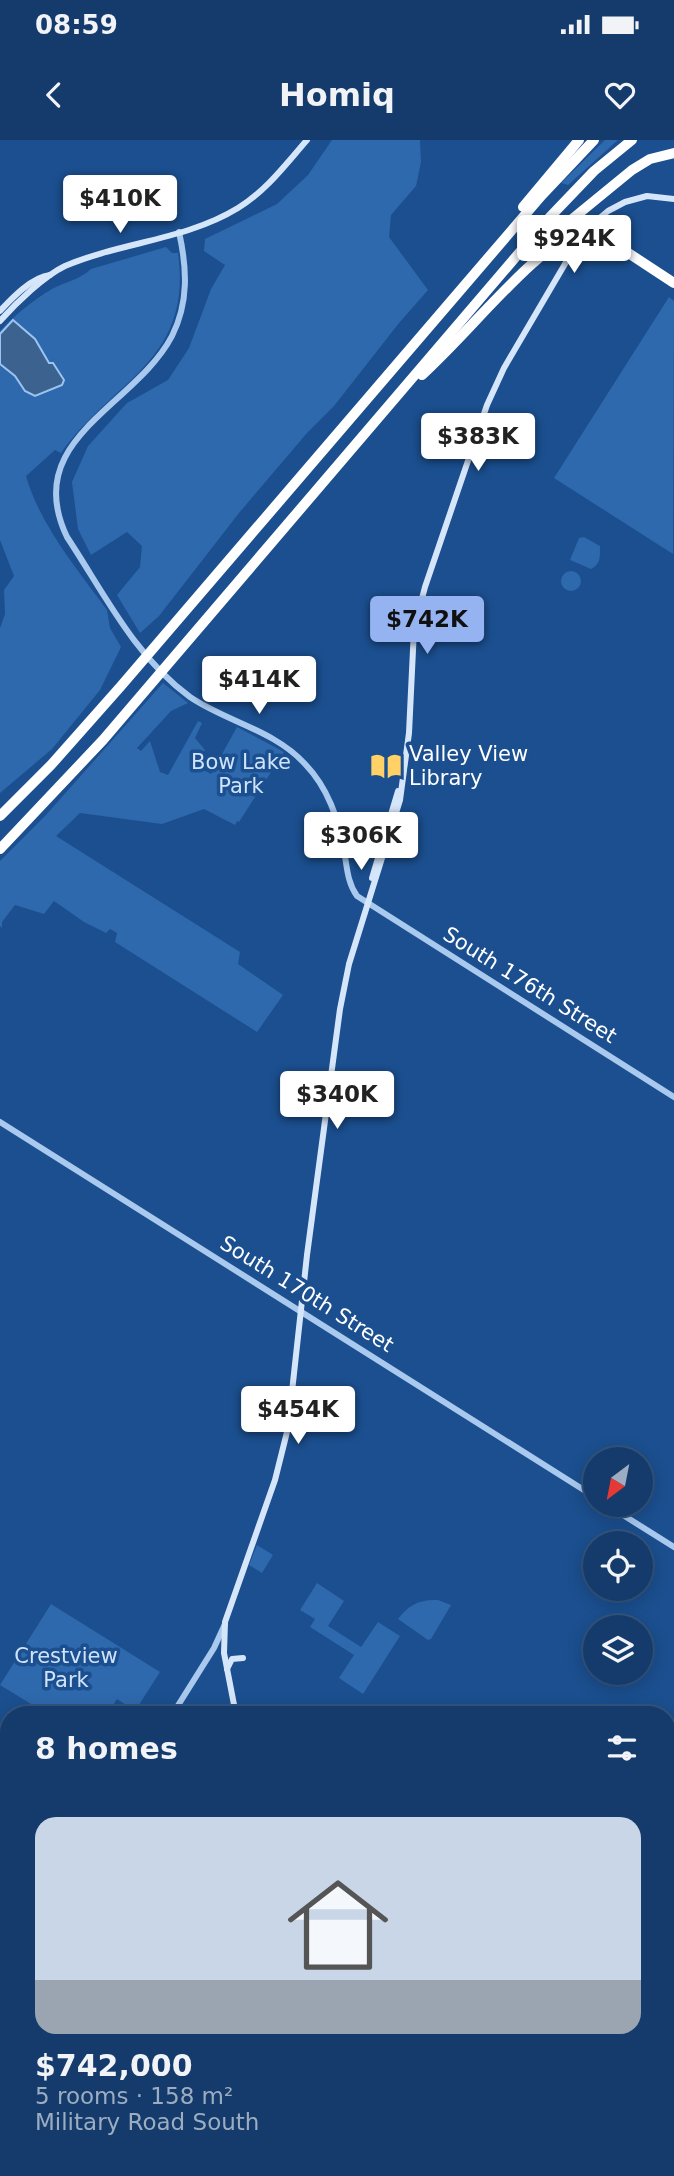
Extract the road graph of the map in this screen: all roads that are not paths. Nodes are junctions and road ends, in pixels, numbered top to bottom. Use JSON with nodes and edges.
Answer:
{"nodes":[{"id":1,"x":307,"y":140,"type":"edge"},
{"id":2,"x":579,"y":140,"type":"edge"},
{"id":3,"x":594,"y":140,"type":"edge"},
{"id":4,"x":632,"y":140,"type":"edge"},
{"id":5,"x":674,"y":153,"type":"edge"},
{"id":6,"x":674,"y":199,"type":"edge"},
{"id":7,"x":179,"y":232,"type":"junction"},
{"id":8,"x":475,"y":272,"type":"junction"},
{"id":9,"x":50,"y":275,"type":"junction"},
{"id":10,"x":520,"y":275,"type":"junction"},
{"id":11,"x":674,"y":282,"type":"edge"},
{"id":12,"x":0,"y":311,"type":"edge"},
{"id":13,"x":0,"y":321,"type":"edge"},
{"id":14,"x":386,"y":409,"type":"junction"},
{"id":15,"x":0,"y":816,"type":"edge"},
{"id":16,"x":0,"y":849,"type":"edge"},
{"id":17,"x":367,"y":903,"type":"junction"},
{"id":18,"x":674,"y":1097,"type":"edge"},
{"id":19,"x":0,"y":1122,"type":"edge"},
{"id":20,"x":301,"y":1312,"type":"junction"},
{"id":21,"x":583,"y":1489,"type":"edge"},
{"id":22,"x":626,"y":1517,"type":"edge"},
{"id":23,"x":674,"y":1547,"type":"edge"},
{"id":24,"x":225,"y":1622,"type":"junction"},
{"id":25,"x":208,"y":1658,"type":"junction"},
{"id":26,"x":243,"y":1658,"type":"dead end"},
{"id":27,"x":225,"y":1661,"type":"junction"},
{"id":28,"x":227,"y":1671,"type":"junction"},
{"id":29,"x":178,"y":1706,"type":"edge"},
{"id":30,"x":234,"y":1706,"type":"edge"}],
"edges":[{"from":1,"to":7,"type":"main road"},
{"from":2,"to":8,"type":"highway"},
{"from":3,"to":8,"type":"highway"},
{"from":4,"to":14,"type":"highway"},
{"from":5,"to":10,"type":"highway"},
{"from":6,"to":17,"type":"main road"},
{"from":7,"to":9,"type":"main road"},
{"from":7,"to":17,"type":"street"},
{"from":8,"to":15,"type":"highway"},
{"from":9,"to":12,"type":"main road"},
{"from":9,"to":13,"type":"main road"},
{"from":10,"to":11,"type":"highway"},
{"from":10,"to":14,"type":"highway"},
{"from":14,"to":16,"type":"highway"},
{"from":17,"to":18,"type":"street","name":"South 176th Street"},
{"from":17,"to":20,"type":"main road"},
{"from":19,"to":20,"type":"street","name":"South 170th Street"},
{"from":20,"to":21,"type":"street","name":"South 170th Street"},
{"from":20,"to":24,"type":"main road"},
{"from":22,"to":23,"type":"street"},
{"from":24,"to":25,"type":"street"},
{"from":24,"to":27,"type":"main road"},
{"from":25,"to":27,"type":"street"},
{"from":25,"to":29,"type":"street"},
{"from":26,"to":28,"type":"main road"},
{"from":27,"to":28,"type":"main road"},
{"from":28,"to":30,"type":"main road"}]}
